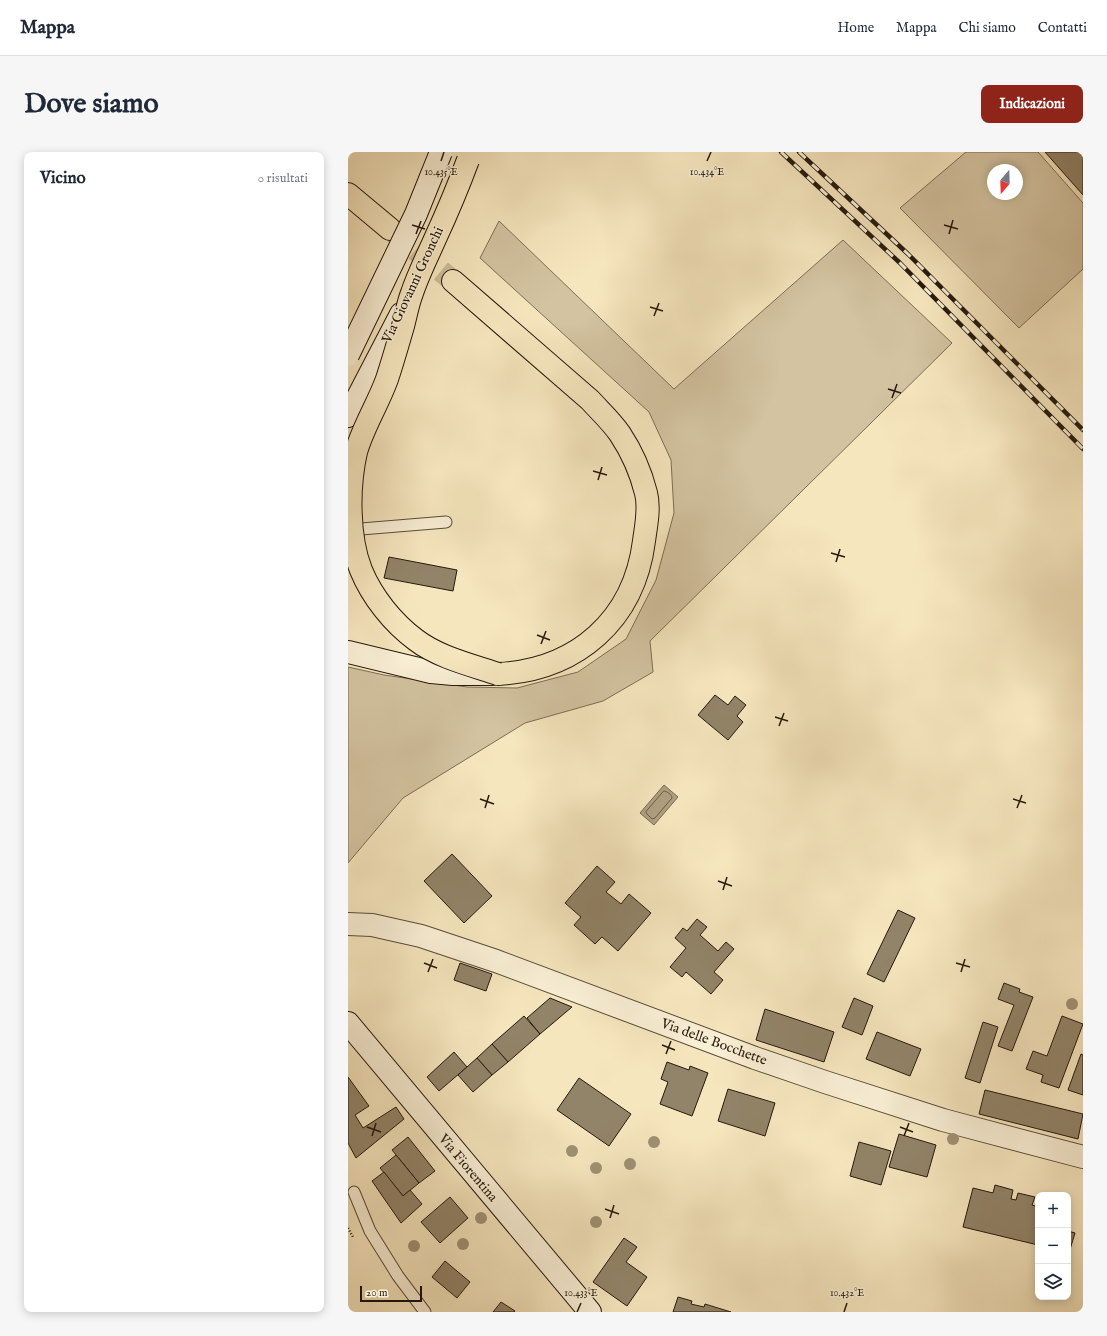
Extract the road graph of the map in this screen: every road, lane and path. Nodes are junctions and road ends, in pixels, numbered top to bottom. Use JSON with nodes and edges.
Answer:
{"nodes":[{"id":1,"x":441,"y":152,"type":"edge"},
{"id":2,"x":471,"y":152,"type":"edge"},
{"id":3,"x":348,"y":194,"type":"edge"},
{"id":4,"x":390,"y":229,"type":"tunnel mouth"},
{"id":5,"x":453,"y":281,"type":"tunnel mouth"},
{"id":6,"x":411,"y":294,"type":"junction"},
{"id":7,"x":348,"y":355,"type":"edge"},
{"id":8,"x":348,"y":416,"type":"edge"},
{"id":9,"x":446,"y":522,"type":"dead end"},
{"id":10,"x":361,"y":529,"type":"dead end"},
{"id":11,"x":348,"y":652,"type":"edge"},
{"id":12,"x":498,"y":674,"type":"junction"},
{"id":13,"x":348,"y":924,"type":"edge"},
{"id":14,"x":348,"y":1023,"type":"edge"},
{"id":15,"x":1083,"y":1157,"type":"edge"},
{"id":16,"x":354,"y":1192,"type":"dead end"},
{"id":17,"x":425,"y":1312,"type":"edge"},
{"id":18,"x":590,"y":1312,"type":"edge"}],
"edges":[{"from":1,"to":7,"type":"main road","name":"Via Giovanni Gronchi","bridge":true},
{"from":2,"to":6,"type":"main road","name":"Via Giovanni Gronchi","bridge":true},
{"from":3,"to":4,"type":"main road"},
{"from":5,"to":12,"type":"main road"},
{"from":6,"to":8,"type":"main road","name":"Via Giovanni Gronchi","bridge":true},
{"from":6,"to":12,"type":"main road","bridge":true},
{"from":9,"to":10,"type":"lane"},
{"from":11,"to":12,"type":"main road"},
{"from":13,"to":15,"type":"main road","name":"Via delle Bocchette"},
{"from":14,"to":18,"type":"main road","name":"Via Fiorentina"},
{"from":16,"to":17,"type":"lane"}]}
